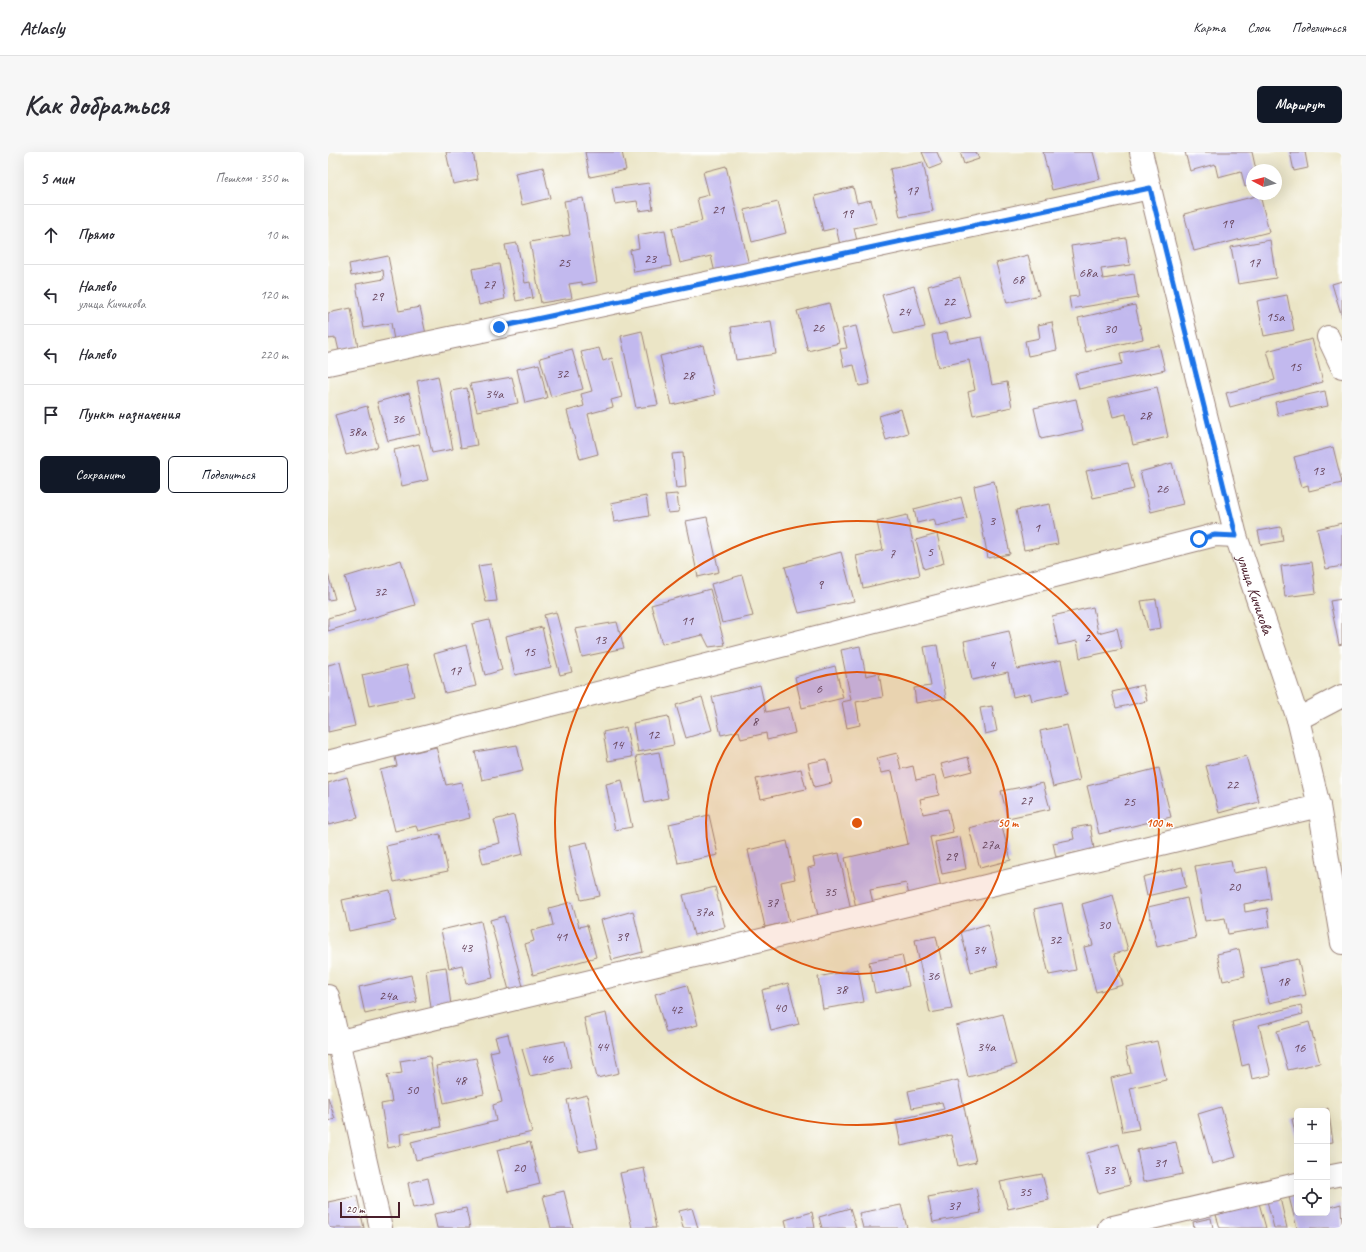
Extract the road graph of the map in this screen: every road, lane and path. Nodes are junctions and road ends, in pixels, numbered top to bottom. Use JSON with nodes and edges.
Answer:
{"nodes":[{"id":1,"x":1141,"y":152,"type":"edge"},
{"id":2,"x":1150,"y":188,"type":"junction"},
{"id":3,"x":1328,"y":337,"type":"dead end"},
{"id":4,"x":328,"y":364,"type":"edge"},
{"id":5,"x":1342,"y":367,"type":"edge"},
{"id":6,"x":1236,"y":536,"type":"junction"},
{"id":7,"x":1342,"y":696,"type":"edge"},
{"id":8,"x":1298,"y":719,"type":"junction"},
{"id":9,"x":328,"y":762,"type":"edge"},
{"id":10,"x":1319,"y":806,"type":"junction"},
{"id":11,"x":1342,"y":943,"type":"edge"},
{"id":12,"x":328,"y":996,"type":"edge"},
{"id":13,"x":333,"y":1043,"type":"edge"},
{"id":14,"x":1342,"y":1174,"type":"edge"},
{"id":15,"x":1330,"y":1176,"type":"edge"},
{"id":16,"x":1294,"y":1185,"type":"edge"},
{"id":17,"x":381,"y":1228,"type":"edge"},
{"id":18,"x":1109,"y":1228,"type":"edge"}],
"edges":[{"from":1,"to":2,"type":"street","name":"улица Кичикова"},
{"from":2,"to":4,"type":"street"},
{"from":2,"to":6,"type":"street","name":"улица Кичикова"},
{"from":3,"to":5,"type":"street"},
{"from":6,"to":8,"type":"street","name":"улица Кичикова"},
{"from":6,"to":9,"type":"street"},
{"from":7,"to":8,"type":"street"},
{"from":8,"to":10,"type":"street","name":"улица Кичикова"},
{"from":10,"to":11,"type":"street","name":"улица Кичикова"},
{"from":10,"to":13,"type":"street"},
{"from":12,"to":13,"type":"street"},
{"from":13,"to":17,"type":"street"},
{"from":14,"to":15,"type":"street"},
{"from":16,"to":18,"type":"street"}]}
